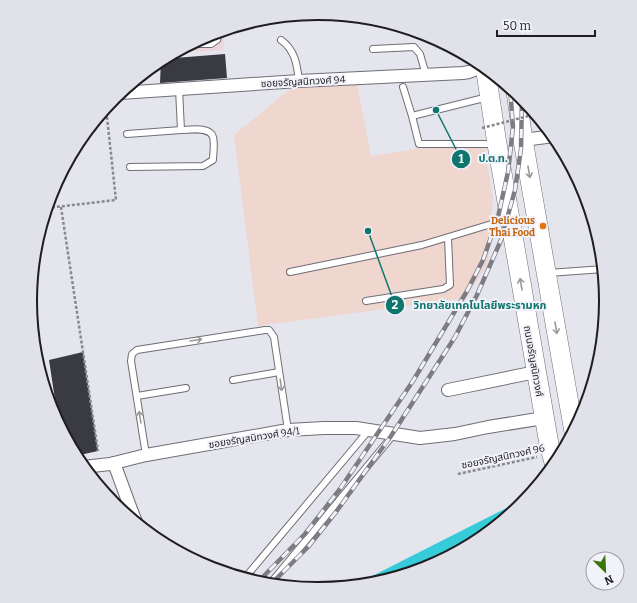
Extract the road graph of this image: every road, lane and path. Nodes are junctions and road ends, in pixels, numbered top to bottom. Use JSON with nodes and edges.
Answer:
{"nodes":[{"id":1,"x":217,"y":39,"type":"edge"},
{"id":2,"x":281,"y":40,"type":"dead end"},
{"id":3,"x":205,"y":44,"type":"edge"},
{"id":4,"x":373,"y":49,"type":"dead end"},
{"id":5,"x":477,"y":69,"type":"edge"},
{"id":6,"x":426,"y":75,"type":"junction"},
{"id":7,"x":486,"y":75,"type":"edge"},
{"id":8,"x":299,"y":81,"type":"junction"},
{"id":9,"x":403,"y":87,"type":"dead end"},
{"id":10,"x":179,"y":89,"type":"junction"},
{"id":11,"x":133,"y":90,"type":"edge"},
{"id":12,"x":489,"y":96,"type":"junction"},
{"id":13,"x":517,"y":101,"type":"edge"},
{"id":14,"x":107,"y":116,"type":"edge"},
{"id":15,"x":412,"y":116,"type":"junction"},
{"id":16,"x":530,"y":116,"type":"edge"},
{"id":17,"x":482,"y":128,"type":"dead end"},
{"id":18,"x":181,"y":130,"type":"junction"},
{"id":19,"x":127,"y":134,"type":"dead end"},
{"id":20,"x":547,"y":137,"type":"edge"},
{"id":21,"x":523,"y":140,"type":"junction"},
{"id":22,"x":497,"y":144,"type":"junction"},
{"id":23,"x":130,"y":168,"type":"dead end"},
{"id":24,"x":61,"y":207,"type":"junction"},
{"id":25,"x":53,"y":208,"type":"edge"},
{"id":26,"x":510,"y":219,"type":"junction"},
{"id":27,"x":448,"y":238,"type":"junction"},
{"id":28,"x":598,"y":269,"type":"edge"},
{"id":29,"x":290,"y":272,"type":"dead end"},
{"id":30,"x":547,"y":273,"type":"junction"},
{"id":31,"x":366,"y":300,"type":"dead end"},
{"id":32,"x":279,"y":372,"type":"junction"},
{"id":33,"x":536,"y":372,"type":"junction"},
{"id":34,"x":233,"y":380,"type":"dead end"},
{"id":35,"x":186,"y":388,"type":"dead end"},
{"id":36,"x":448,"y":390,"type":"dead end"},
{"id":37,"x":137,"y":396,"type":"junction"},
{"id":38,"x":544,"y":418,"type":"junction"},
{"id":39,"x":575,"y":418,"type":"edge"},
{"id":40,"x":288,"y":430,"type":"junction"},
{"id":41,"x":369,"y":430,"type":"junction"},
{"id":42,"x":394,"y":434,"type":"junction"},
{"id":43,"x":98,"y":451,"type":"dead end"},
{"id":44,"x":146,"y":455,"type":"junction"},
{"id":45,"x":553,"y":458,"type":"edge"},
{"id":46,"x":551,"y":460,"type":"edge"},
{"id":47,"x":114,"y":463,"type":"junction"},
{"id":48,"x":90,"y":466,"type":"edge"},
{"id":49,"x":458,"y":474,"type":"dead end"},
{"id":50,"x":127,"y":508,"type":"edge"},
{"id":51,"x":248,"y":574,"type":"edge"},
{"id":52,"x":273,"y":580,"type":"edge"}],
"edges":[{"from":1,"to":3,"type":"lane"},
{"from":2,"to":8,"type":"lane"},
{"from":4,"to":6,"type":"lane"},
{"from":5,"to":6,"type":"street","name":"ซอยจรัญสนิทวงศ์ 94"},
{"from":6,"to":8,"type":"street","name":"ซอยจรัญสนิทวงศ์ 94"},
{"from":7,"to":12,"type":"main road","name":"ถนนจรัญสนิทวงศ์"},
{"from":8,"to":10,"type":"street","name":"ซอยจรัญสนิทวงศ์ 94"},
{"from":9,"to":15,"type":"lane"},
{"from":10,"to":11,"type":"street","name":"ซอยจรัญสนิทวงศ์ 94"},
{"from":10,"to":18,"type":"lane"},
{"from":12,"to":15,"type":"lane"},
{"from":12,"to":22,"type":"main road","name":"ถนนจรัญสนิทวงศ์"},
{"from":13,"to":21,"type":"main road"},
{"from":14,"to":24,"type":"path"},
{"from":15,"to":22,"type":"lane"},
{"from":16,"to":17,"type":"path","bridge":true},
{"from":18,"to":19,"type":"lane"},
{"from":18,"to":23,"type":"lane"},
{"from":20,"to":21,"type":"street"},
{"from":21,"to":30,"type":"main road","one_way":true},
{"from":22,"to":26,"type":"main road","name":"ถนนจรัญสนิทวงศ์"},
{"from":24,"to":25,"type":"path"},
{"from":24,"to":43,"type":"path"},
{"from":26,"to":27,"type":"lane"},
{"from":33,"to":26,"type":"main road","name":"ถนนจรัญสนิทวงศ์","one_way":true},
{"from":27,"to":29,"type":"lane"},
{"from":27,"to":31,"type":"lane"},
{"from":28,"to":30,"type":"lane"},
{"from":30,"to":39,"type":"main road","one_way":true},
{"from":32,"to":34,"type":"lane"},
{"from":37,"to":32,"type":"lane","one_way":true},
{"from":32,"to":40,"type":"lane","one_way":true},
{"from":33,"to":36,"type":"street"},
{"from":33,"to":38,"type":"main road","name":"ถนนจรัญสนิทวงศ์"},
{"from":35,"to":37,"type":"lane"},
{"from":44,"to":37,"type":"lane","one_way":true},
{"from":38,"to":42,"type":"street","name":"ซอยจรัญสนิทวงศ์ 94/1"},
{"from":38,"to":45,"type":"main road","name":"ถนนจรัญสนิทวงศ์"},
{"from":40,"to":41,"type":"street","name":"ซอยจรัญสนิทวงศ์ 94/1"},
{"from":40,"to":44,"type":"street","name":"ซอยจรัญสนิทวงศ์ 94/1"},
{"from":41,"to":42,"type":"street","name":"ซอยจรัญสนิทวงศ์ 94/1"},
{"from":41,"to":51,"type":"lane"},
{"from":42,"to":52,"type":"lane"},
{"from":44,"to":47,"type":"street","name":"ซอยจรัญสนิทวงศ์ 94/1"},
{"from":46,"to":49,"type":"path","name":"ซอยจรัญสนิทวงศ์ 96"},
{"from":47,"to":48,"type":"street","name":"ซอยจรัญสนิทวงศ์ 94/1"},
{"from":47,"to":50,"type":"street"}]}
